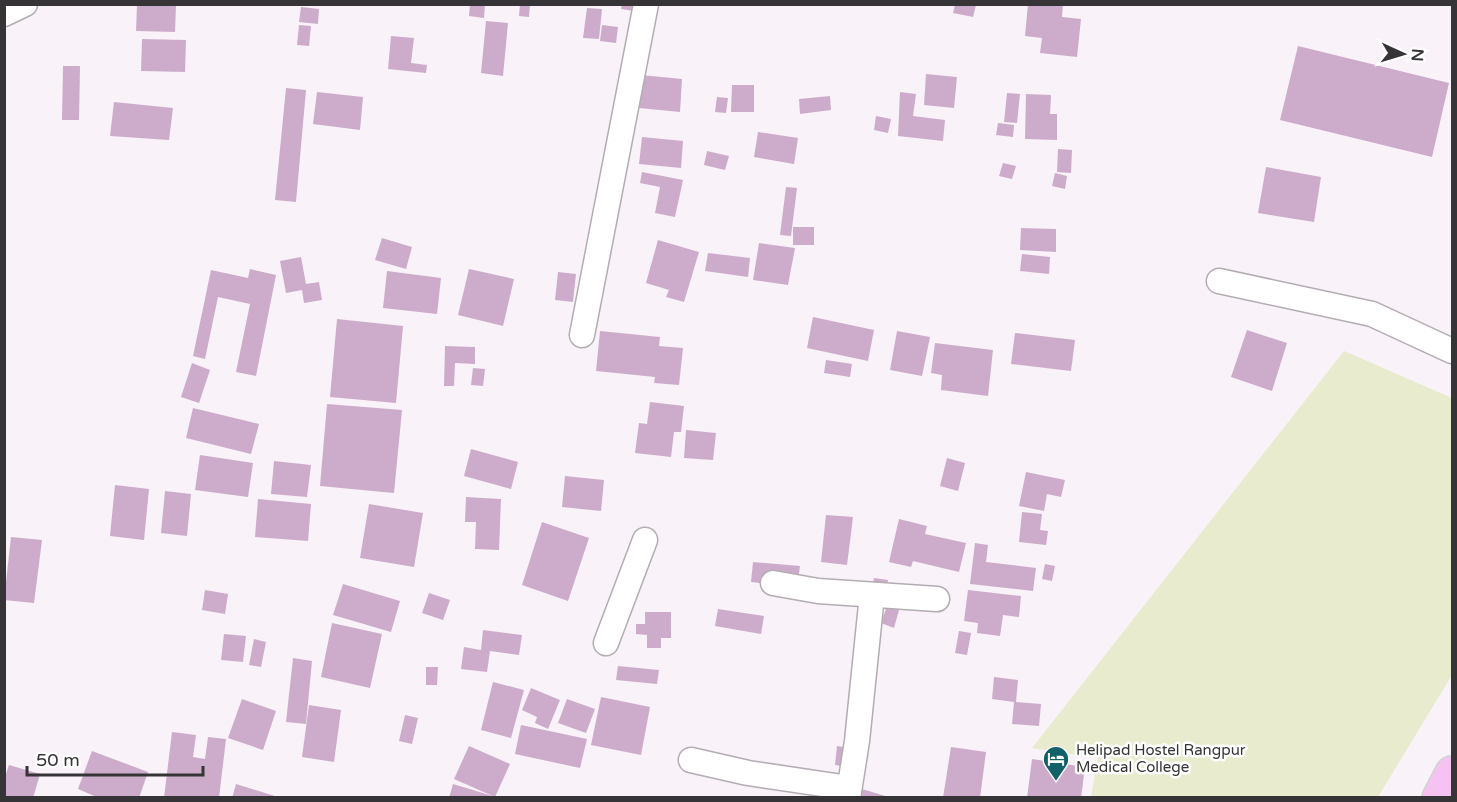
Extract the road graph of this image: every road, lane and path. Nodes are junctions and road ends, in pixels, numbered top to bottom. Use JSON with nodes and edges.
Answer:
{"nodes":[{"id":1,"x":25,"y":4,"type":"edge"},
{"id":2,"x":646,"y":4,"type":"edge"},
{"id":3,"x":4,"y":14,"type":"edge"},
{"id":4,"x":1219,"y":281,"type":"dead end"},
{"id":5,"x":582,"y":335,"type":"dead end"},
{"id":6,"x":1452,"y":351,"type":"edge"},
{"id":7,"x":645,"y":540,"type":"dead end"},
{"id":8,"x":773,"y":583,"type":"dead end"},
{"id":9,"x":872,"y":595,"type":"junction"},
{"id":10,"x":937,"y":599,"type":"dead end"},
{"id":11,"x":606,"y":643,"type":"dead end"},
{"id":12,"x":691,"y":760,"type":"dead end"},
{"id":13,"x":1452,"y":773,"type":"edge"},
{"id":14,"x":849,"y":793,"type":"edge"},
{"id":15,"x":1439,"y":798,"type":"edge"}],
"edges":[{"from":1,"to":3,"type":"street"},
{"from":2,"to":5,"type":"street"},
{"from":4,"to":6,"type":"street"},
{"from":7,"to":11,"type":"street"},
{"from":8,"to":9,"type":"street"},
{"from":9,"to":10,"type":"street"},
{"from":9,"to":14,"type":"street"},
{"from":12,"to":14,"type":"street"},
{"from":13,"to":15,"type":"highway"}]}
